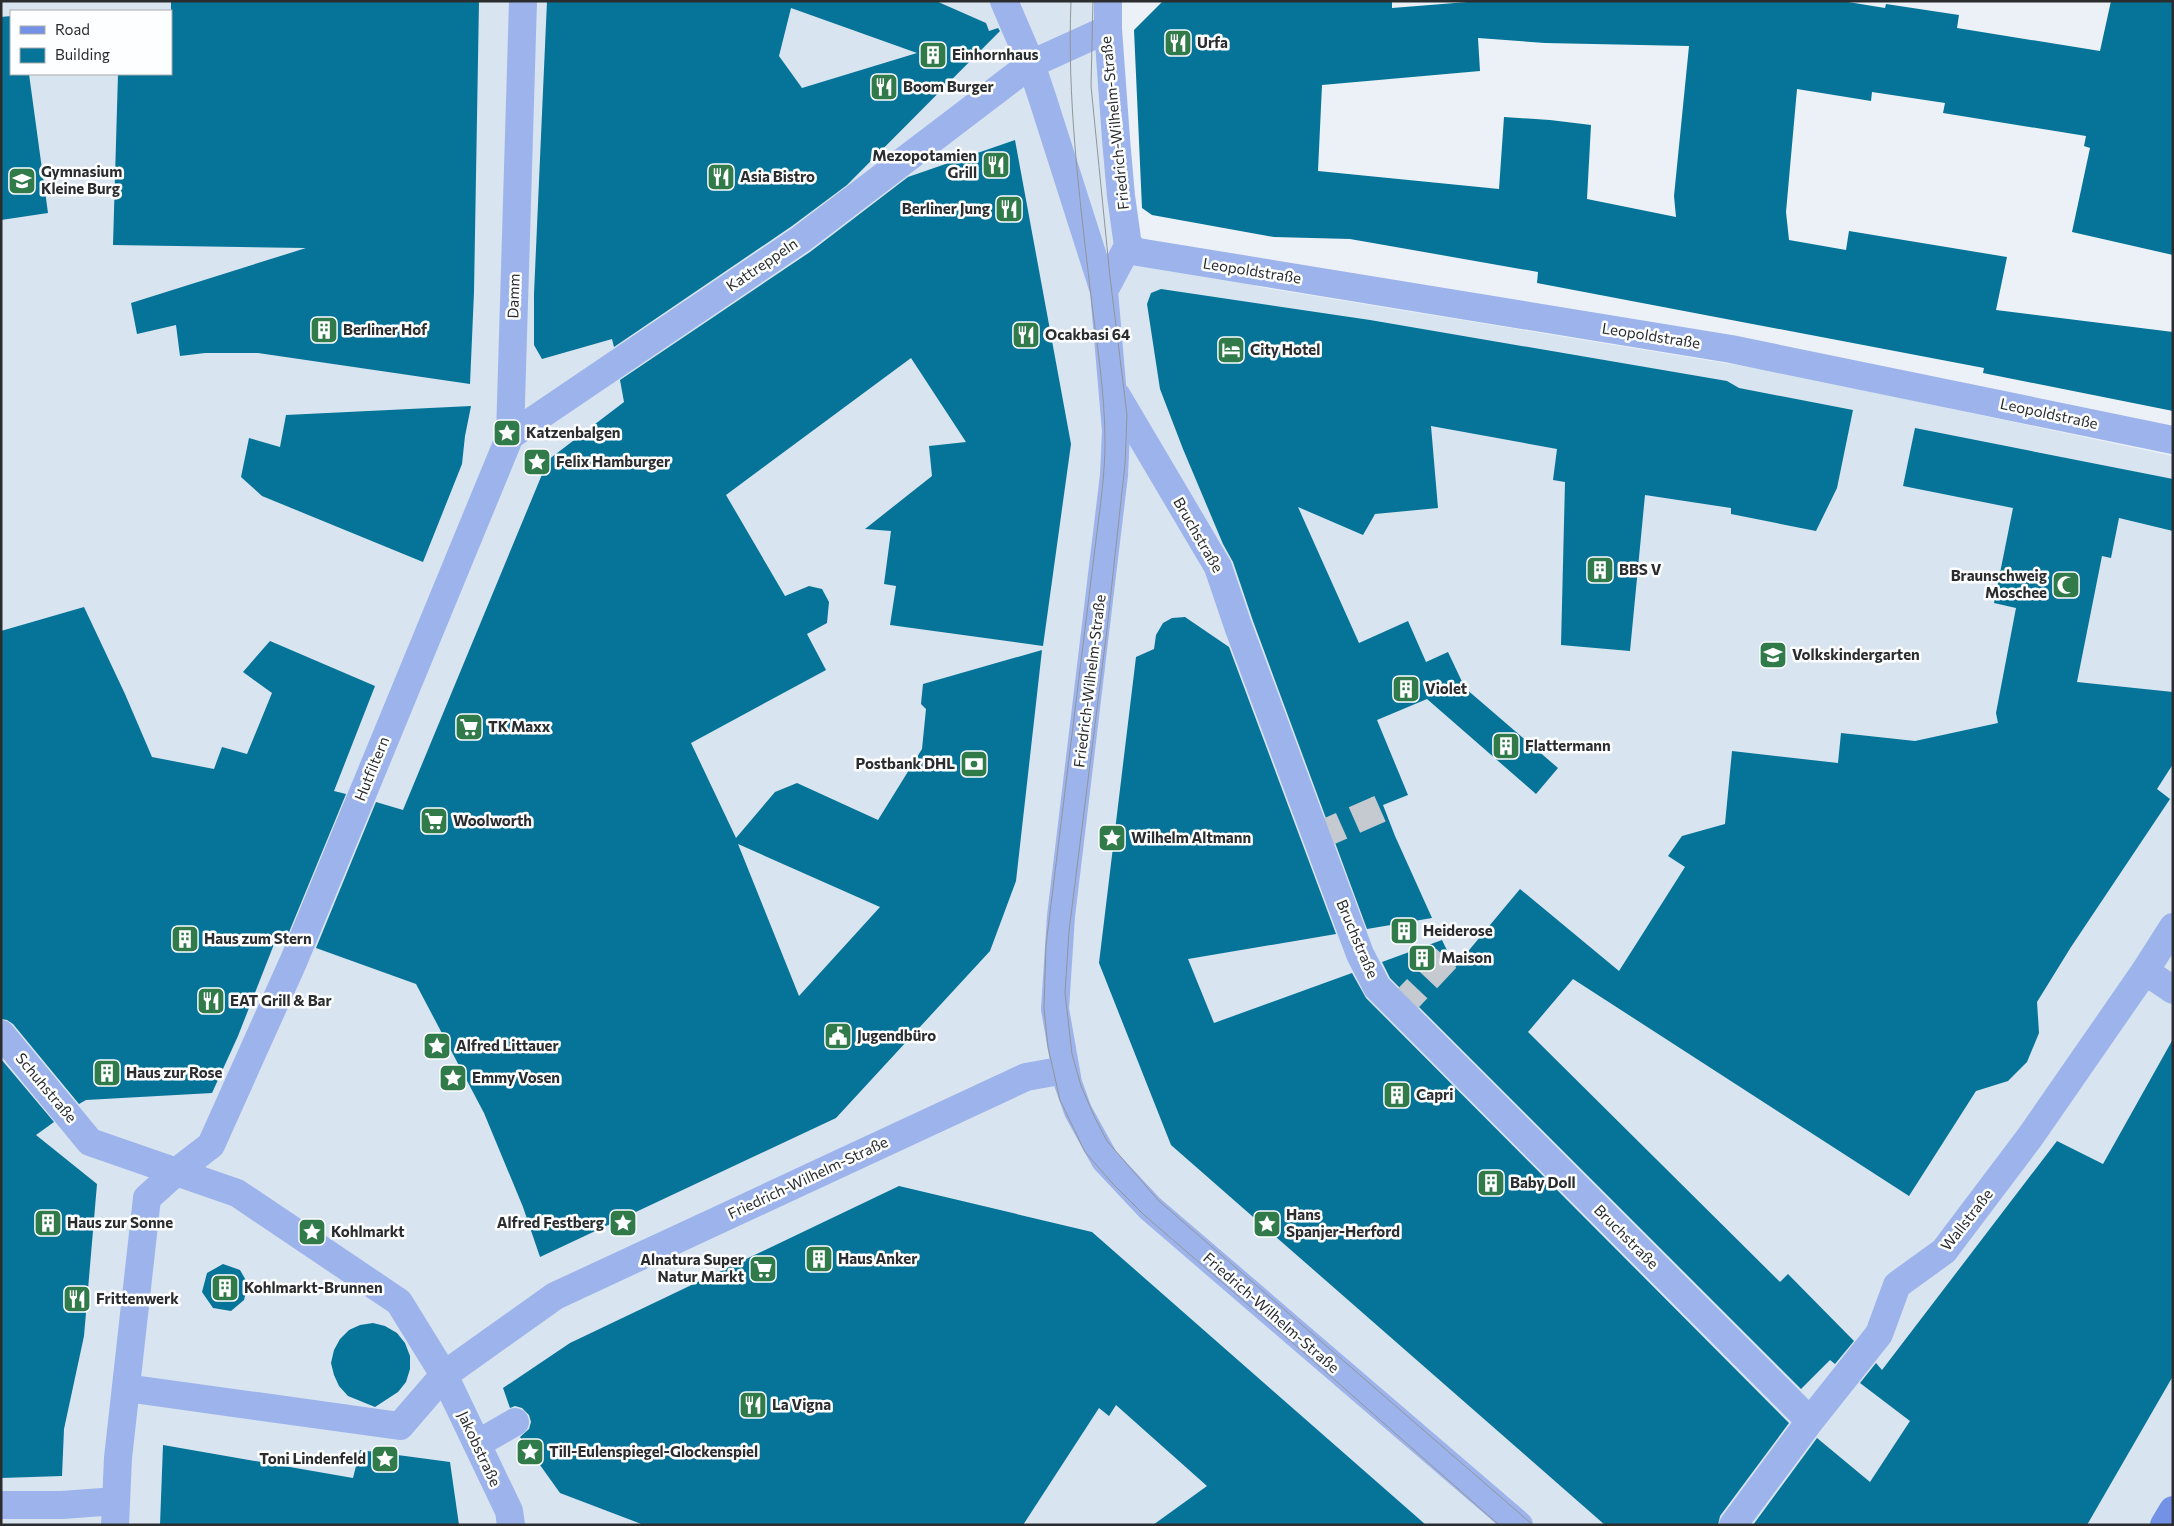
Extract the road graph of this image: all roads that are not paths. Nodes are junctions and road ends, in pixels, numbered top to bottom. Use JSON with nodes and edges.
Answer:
{"nodes":[{"id":1,"x":524,"y":1,"type":"edge"},
{"id":2,"x":1004,"y":1,"type":"edge"},
{"id":3,"x":1108,"y":1,"type":"edge"},
{"id":4,"x":1108,"y":29,"type":"junction"},
{"id":5,"x":1031,"y":64,"type":"junction"},
{"id":6,"x":1006,"y":82,"type":"joint"},
{"id":7,"x":1128,"y":246,"type":"junction"},
{"id":8,"x":1104,"y":291,"type":"junction"},
{"id":9,"x":1112,"y":387,"type":"junction"},
{"id":10,"x":510,"y":436,"type":"junction"},
{"id":11,"x":2173,"y":440,"type":"edge"},
{"id":12,"x":451,"y":579,"type":"joint"},
{"id":13,"x":2173,"y":926,"type":"edge"},
{"id":14,"x":2145,"y":971,"type":"junction"},
{"id":15,"x":2173,"y":990,"type":"edge"},
{"id":16,"x":1,"y":1034,"type":"edge"},
{"id":17,"x":1065,"y":1070,"type":"junction"},
{"id":18,"x":176,"y":1172,"type":"junction"},
{"id":19,"x":444,"y":1375,"type":"junction"},
{"id":20,"x":126,"y":1388,"type":"junction"},
{"id":21,"x":1810,"y":1421,"type":"junction"},
{"id":22,"x":515,"y":1422,"type":"dead end"},
{"id":23,"x":477,"y":1444,"type":"junction"},
{"id":24,"x":1,"y":1506,"type":"edge"},
{"id":25,"x":2173,"y":1510,"type":"edge"},
{"id":26,"x":116,"y":1513,"type":"edge"},
{"id":27,"x":510,"y":1518,"type":"edge"},
{"id":28,"x":1519,"y":1525,"type":"edge"},
{"id":29,"x":1733,"y":1525,"type":"edge"},
{"id":30,"x":2164,"y":1525,"type":"edge"}],
"edges":[{"from":1,"to":10,"type":"street","name":"Damm"},
{"from":2,"to":5,"type":"street","name":"Friedrich-Wilhelm-Straße"},
{"from":3,"to":4,"type":"street"},
{"from":4,"to":5,"type":"street","name":"Friedrich-Wilhelm-Straße"},
{"from":4,"to":7,"type":"street","name":"Friedrich-Wilhelm-Straße"},
{"from":5,"to":6,"type":"street","name":"Friedrich-Wilhelm-Straße"},
{"from":5,"to":8,"type":"street","name":"Friedrich-Wilhelm-Straße"},
{"from":6,"to":10,"type":"street","name":"Kattreppeln"},
{"from":7,"to":8,"type":"street"},
{"from":7,"to":11,"type":"street","name":"Leopoldstraße"},
{"from":8,"to":9,"type":"street","name":"Friedrich-Wilhelm-Straße"},
{"from":9,"to":17,"type":"street","name":"Friedrich-Wilhelm-Straße"},
{"from":9,"to":21,"type":"street","name":"Bruchstraße"},
{"from":10,"to":12,"type":"street","name":"Damm"},
{"from":12,"to":18,"type":"street","name":"Hutfiltern"},
{"from":13,"to":14,"type":"street","name":"Wallstraße"},
{"from":14,"to":15,"type":"street"},
{"from":14,"to":21,"type":"street","name":"Wallstraße"},
{"from":16,"to":18,"type":"street","name":"Schuhstraße"},
{"from":17,"to":19,"type":"street","name":"Friedrich-Wilhelm-Straße"},
{"from":17,"to":28,"type":"street","name":"Friedrich-Wilhelm-Straße"},
{"from":18,"to":19,"type":"street"},
{"from":18,"to":20,"type":"street"},
{"from":19,"to":20,"type":"street"},
{"from":19,"to":23,"type":"street","name":"Jakobstraße"},
{"from":20,"to":26,"type":"street"},
{"from":21,"to":29,"type":"street","name":"Wallstraße"},
{"from":22,"to":23,"type":"street"},
{"from":23,"to":27,"type":"street","name":"Jakobstraße"},
{"from":24,"to":26,"type":"street"},
{"from":25,"to":30,"type":"main road"}]}
